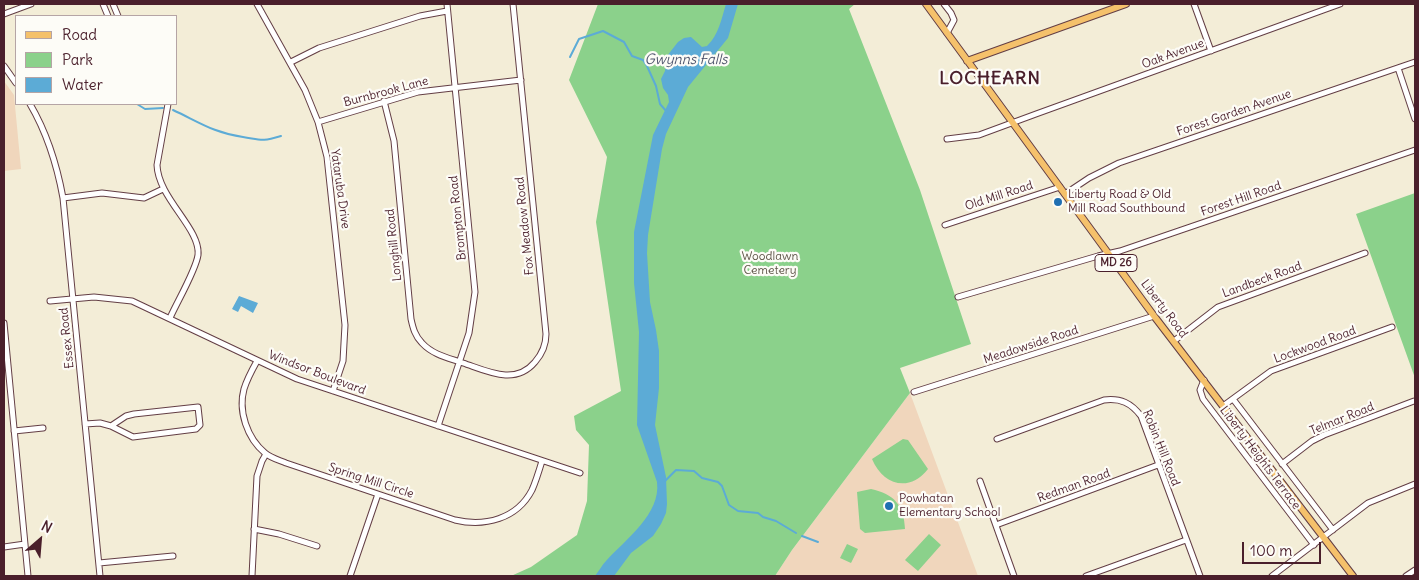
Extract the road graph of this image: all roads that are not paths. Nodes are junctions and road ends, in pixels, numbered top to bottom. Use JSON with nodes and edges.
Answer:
{"nodes":[{"id":1,"x":31,"y":4,"type":"edge"},
{"id":2,"x":256,"y":4,"type":"edge"},
{"id":3,"x":447,"y":4,"type":"edge"},
{"id":4,"x":513,"y":4,"type":"edge"},
{"id":5,"x":926,"y":4,"type":"edge"},
{"id":6,"x":944,"y":4,"type":"edge"},
{"id":7,"x":1126,"y":4,"type":"edge"},
{"id":8,"x":1194,"y":4,"type":"edge"},
{"id":9,"x":1340,"y":4,"type":"edge"},
{"id":10,"x":447,"y":11,"type":"junction"},
{"id":11,"x":4,"y":14,"type":"edge"},
{"id":12,"x":947,"y":33,"type":"junction"},
{"id":13,"x":1211,"y":50,"type":"junction"},
{"id":14,"x":967,"y":61,"type":"junction"},
{"id":15,"x":291,"y":62,"type":"junction"},
{"id":16,"x":1415,"y":62,"type":"edge"},
{"id":17,"x":4,"y":66,"type":"edge"},
{"id":18,"x":1398,"y":68,"type":"junction"},
{"id":19,"x":521,"y":80,"type":"junction"},
{"id":20,"x":15,"y":82,"type":"edge"},
{"id":21,"x":454,"y":87,"type":"junction"},
{"id":22,"x":384,"y":101,"type":"junction"},
{"id":23,"x":30,"y":105,"type":"edge"},
{"id":24,"x":168,"y":105,"type":"edge"},
{"id":25,"x":1415,"y":119,"type":"edge"},
{"id":26,"x":318,"y":122,"type":"junction"},
{"id":27,"x":1013,"y":123,"type":"junction"},
{"id":28,"x":947,"y":139,"type":"dead end"},
{"id":29,"x":1415,"y":150,"type":"edge"},
{"id":30,"x":1060,"y":186,"type":"junction"},
{"id":31,"x":163,"y":189,"type":"junction"},
{"id":32,"x":1065,"y":194,"type":"junction"},
{"id":33,"x":63,"y":198,"type":"junction"},
{"id":34,"x":945,"y":225,"type":"dead end"},
{"id":35,"x":1108,"y":253,"type":"junction"},
{"id":36,"x":1365,"y":253,"type":"dead end"},
{"id":37,"x":958,"y":298,"type":"dead end"},
{"id":38,"x":73,"y":299,"type":"junction"},
{"id":39,"x":50,"y":301,"type":"dead end"},
{"id":40,"x":1154,"y":316,"type":"junction"},
{"id":41,"x":170,"y":318,"type":"junction"},
{"id":42,"x":4,"y":323,"type":"edge"},
{"id":43,"x":1392,"y":327,"type":"dead end"},
{"id":44,"x":1174,"y":341,"type":"junction"},
{"id":45,"x":257,"y":361,"type":"junction"},
{"id":46,"x":460,"y":362,"type":"junction"},
{"id":47,"x":1204,"y":380,"type":"junction"},
{"id":48,"x":333,"y":391,"type":"junction"},
{"id":49,"x":914,"y":392,"type":"dead end"},
{"id":50,"x":1233,"y":399,"type":"junction"},
{"id":51,"x":1414,"y":402,"type":"dead end"},
{"id":52,"x":1223,"y":406,"type":"junction"},
{"id":53,"x":85,"y":424,"type":"junction"},
{"id":54,"x":111,"y":426,"type":"junction"},
{"id":55,"x":438,"y":426,"type":"junction"},
{"id":56,"x":43,"y":428,"type":"dead end"},
{"id":57,"x":14,"y":431,"type":"junction"},
{"id":58,"x":997,"y":439,"type":"dead end"},
{"id":59,"x":266,"y":454,"type":"junction"},
{"id":60,"x":542,"y":461,"type":"junction"},
{"id":61,"x":1282,"y":464,"type":"junction"},
{"id":62,"x":1158,"y":465,"type":"junction"},
{"id":63,"x":580,"y":473,"type":"dead end"},
{"id":64,"x":980,"y":481,"type":"dead end"},
{"id":65,"x":1415,"y":484,"type":"edge"},
{"id":66,"x":378,"y":494,"type":"junction"},
{"id":67,"x":996,"y":525,"type":"junction"},
{"id":68,"x":254,"y":530,"type":"junction"},
{"id":69,"x":1333,"y":530,"type":"junction"},
{"id":70,"x":1323,"y":537,"type":"junction"},
{"id":71,"x":1186,"y":540,"type":"junction"},
{"id":72,"x":24,"y":544,"type":"junction"},
{"id":73,"x":1314,"y":545,"type":"junction"},
{"id":74,"x":317,"y":546,"type":"dead end"},
{"id":75,"x":4,"y":547,"type":"edge"},
{"id":76,"x":173,"y":556,"type":"dead end"},
{"id":77,"x":99,"y":563,"type":"junction"},
{"id":78,"x":1415,"y":570,"type":"edge"},
{"id":79,"x":28,"y":576,"type":"edge"},
{"id":80,"x":100,"y":576,"type":"edge"},
{"id":81,"x":252,"y":576,"type":"edge"},
{"id":82,"x":350,"y":576,"type":"edge"},
{"id":83,"x":1014,"y":576,"type":"edge"},
{"id":84,"x":1086,"y":576,"type":"edge"},
{"id":85,"x":1200,"y":576,"type":"edge"},
{"id":86,"x":1272,"y":576,"type":"edge"},
{"id":87,"x":1353,"y":576,"type":"edge"},
{"id":88,"x":1406,"y":576,"type":"edge"}],
"edges":[{"from":1,"to":11,"type":"street"},
{"from":2,"to":15,"type":"street","name":"Yataruba Drive"},
{"from":3,"to":10,"type":"street","name":"Brompton Road"},
{"from":4,"to":19,"type":"street","name":"Fox Meadow Road"},
{"from":5,"to":12,"type":"main road","name":"Liberty Road","number":"MD 26"},
{"from":6,"to":12,"type":"street"},
{"from":7,"to":14,"type":"main road"},
{"from":8,"to":13,"type":"street"},
{"from":9,"to":13,"type":"street","name":"Oak Avenue"},
{"from":10,"to":15,"type":"street"},
{"from":10,"to":21,"type":"street","name":"Brompton Road"},
{"from":12,"to":14,"type":"main road","name":"Liberty Road","number":"MD 26"},
{"from":13,"to":27,"type":"street","name":"Oak Avenue"},
{"from":14,"to":27,"type":"main road","name":"Liberty Road","number":"MD 26"},
{"from":15,"to":26,"type":"street","name":"Yataruba Drive"},
{"from":16,"to":18,"type":"street","name":"Forest Garden Avenue"},
{"from":17,"to":20,"type":"street"},
{"from":18,"to":25,"type":"street"},
{"from":18,"to":32,"type":"street","name":"Forest Garden Avenue"},
{"from":19,"to":21,"type":"street","name":"Burnbrook Lane"},
{"from":19,"to":46,"type":"street","name":"Fox Meadow Road"},
{"from":21,"to":22,"type":"street","name":"Burnbrook Lane"},
{"from":21,"to":46,"type":"street","name":"Brompton Road"},
{"from":22,"to":26,"type":"street","name":"Burnbrook Lane"},
{"from":22,"to":46,"type":"street","name":"Longhill Road"},
{"from":23,"to":33,"type":"street","name":"Essex Road"},
{"from":24,"to":31,"type":"street"},
{"from":26,"to":48,"type":"street","name":"Yataruba Drive"},
{"from":27,"to":28,"type":"street","name":"Oak Avenue"},
{"from":27,"to":30,"type":"main road","name":"Liberty Road","number":"MD 26"},
{"from":29,"to":35,"type":"street","name":"Forest Hill Road"},
{"from":30,"to":32,"type":"main road","name":"Liberty Road","number":"MD 26"},
{"from":30,"to":34,"type":"street","name":"Old Mill Road"},
{"from":31,"to":33,"type":"street"},
{"from":31,"to":41,"type":"street"},
{"from":32,"to":35,"type":"main road","name":"Liberty Road","number":"MD 26"},
{"from":33,"to":38,"type":"street","name":"Essex Road"},
{"from":35,"to":37,"type":"street","name":"Forest Hill Road"},
{"from":35,"to":40,"type":"main road","name":"Liberty Road","number":"MD 26"},
{"from":36,"to":44,"type":"street","name":"Landbeck Road"},
{"from":38,"to":39,"type":"street","name":"Windsor Boulevard"},
{"from":38,"to":41,"type":"street","name":"Windsor Boulevard"},
{"from":38,"to":53,"type":"street","name":"Essex Road"},
{"from":40,"to":44,"type":"main road","name":"Liberty Road","number":"MD 26"},
{"from":40,"to":49,"type":"street","name":"Meadowside Road"},
{"from":41,"to":45,"type":"street","name":"Windsor Boulevard"},
{"from":42,"to":57,"type":"street"},
{"from":43,"to":50,"type":"street","name":"Lockwood Road"},
{"from":44,"to":47,"type":"main road","name":"Liberty Road","number":"MD 26"},
{"from":45,"to":48,"type":"street","name":"Windsor Boulevard"},
{"from":45,"to":59,"type":"street","name":"Spring Mill Circle"},
{"from":46,"to":55,"type":"street","name":"Brompton Road"},
{"from":47,"to":52,"type":"main road","name":"Liberty Road","number":"MD 26"},
{"from":47,"to":73,"type":"street","name":"Liberty Heights Terrace"},
{"from":48,"to":55,"type":"street","name":"Windsor Boulevard"},
{"from":50,"to":52,"type":"street","name":"Lockwood Road"},
{"from":50,"to":61,"type":"street","name":"Liberty Heights Terrace"},
{"from":51,"to":61,"type":"street","name":"Telmar Road"},
{"from":52,"to":70,"type":"main road","name":"Liberty Road","number":"MD 26"},
{"from":53,"to":54,"type":"street"},
{"from":53,"to":77,"type":"street","name":"Essex Road"},
{"from":54,"to":54,"type":"street"},
{"from":55,"to":60,"type":"street","name":"Windsor Boulevard"},
{"from":56,"to":57,"type":"street"},
{"from":57,"to":72,"type":"street"},
{"from":58,"to":62,"type":"street","name":"Robin Hill Road"},
{"from":59,"to":66,"type":"street","name":"Spring Mill Circle"},
{"from":59,"to":68,"type":"street"},
{"from":60,"to":63,"type":"street","name":"Windsor Boulevard"},
{"from":60,"to":66,"type":"street","name":"Spring Mill Circle"},
{"from":61,"to":69,"type":"street","name":"Liberty Heights Terrace"},
{"from":62,"to":67,"type":"street","name":"Redman Road"},
{"from":62,"to":71,"type":"street","name":"Robin Hill Road"},
{"from":64,"to":67,"type":"street"},
{"from":65,"to":69,"type":"street"},
{"from":66,"to":82,"type":"street"},
{"from":67,"to":83,"type":"street"},
{"from":68,"to":74,"type":"street"},
{"from":68,"to":81,"type":"street"},
{"from":69,"to":70,"type":"street"},
{"from":70,"to":73,"type":"street"},
{"from":70,"to":87,"type":"main road","name":"Liberty Road","number":"MD 26"},
{"from":71,"to":84,"type":"street"},
{"from":71,"to":85,"type":"street","name":"Robin Hill Road"},
{"from":72,"to":75,"type":"street"},
{"from":72,"to":79,"type":"street"},
{"from":73,"to":86,"type":"street"},
{"from":76,"to":77,"type":"street"},
{"from":77,"to":80,"type":"street","name":"Essex Road"},
{"from":78,"to":88,"type":"street"}]}
